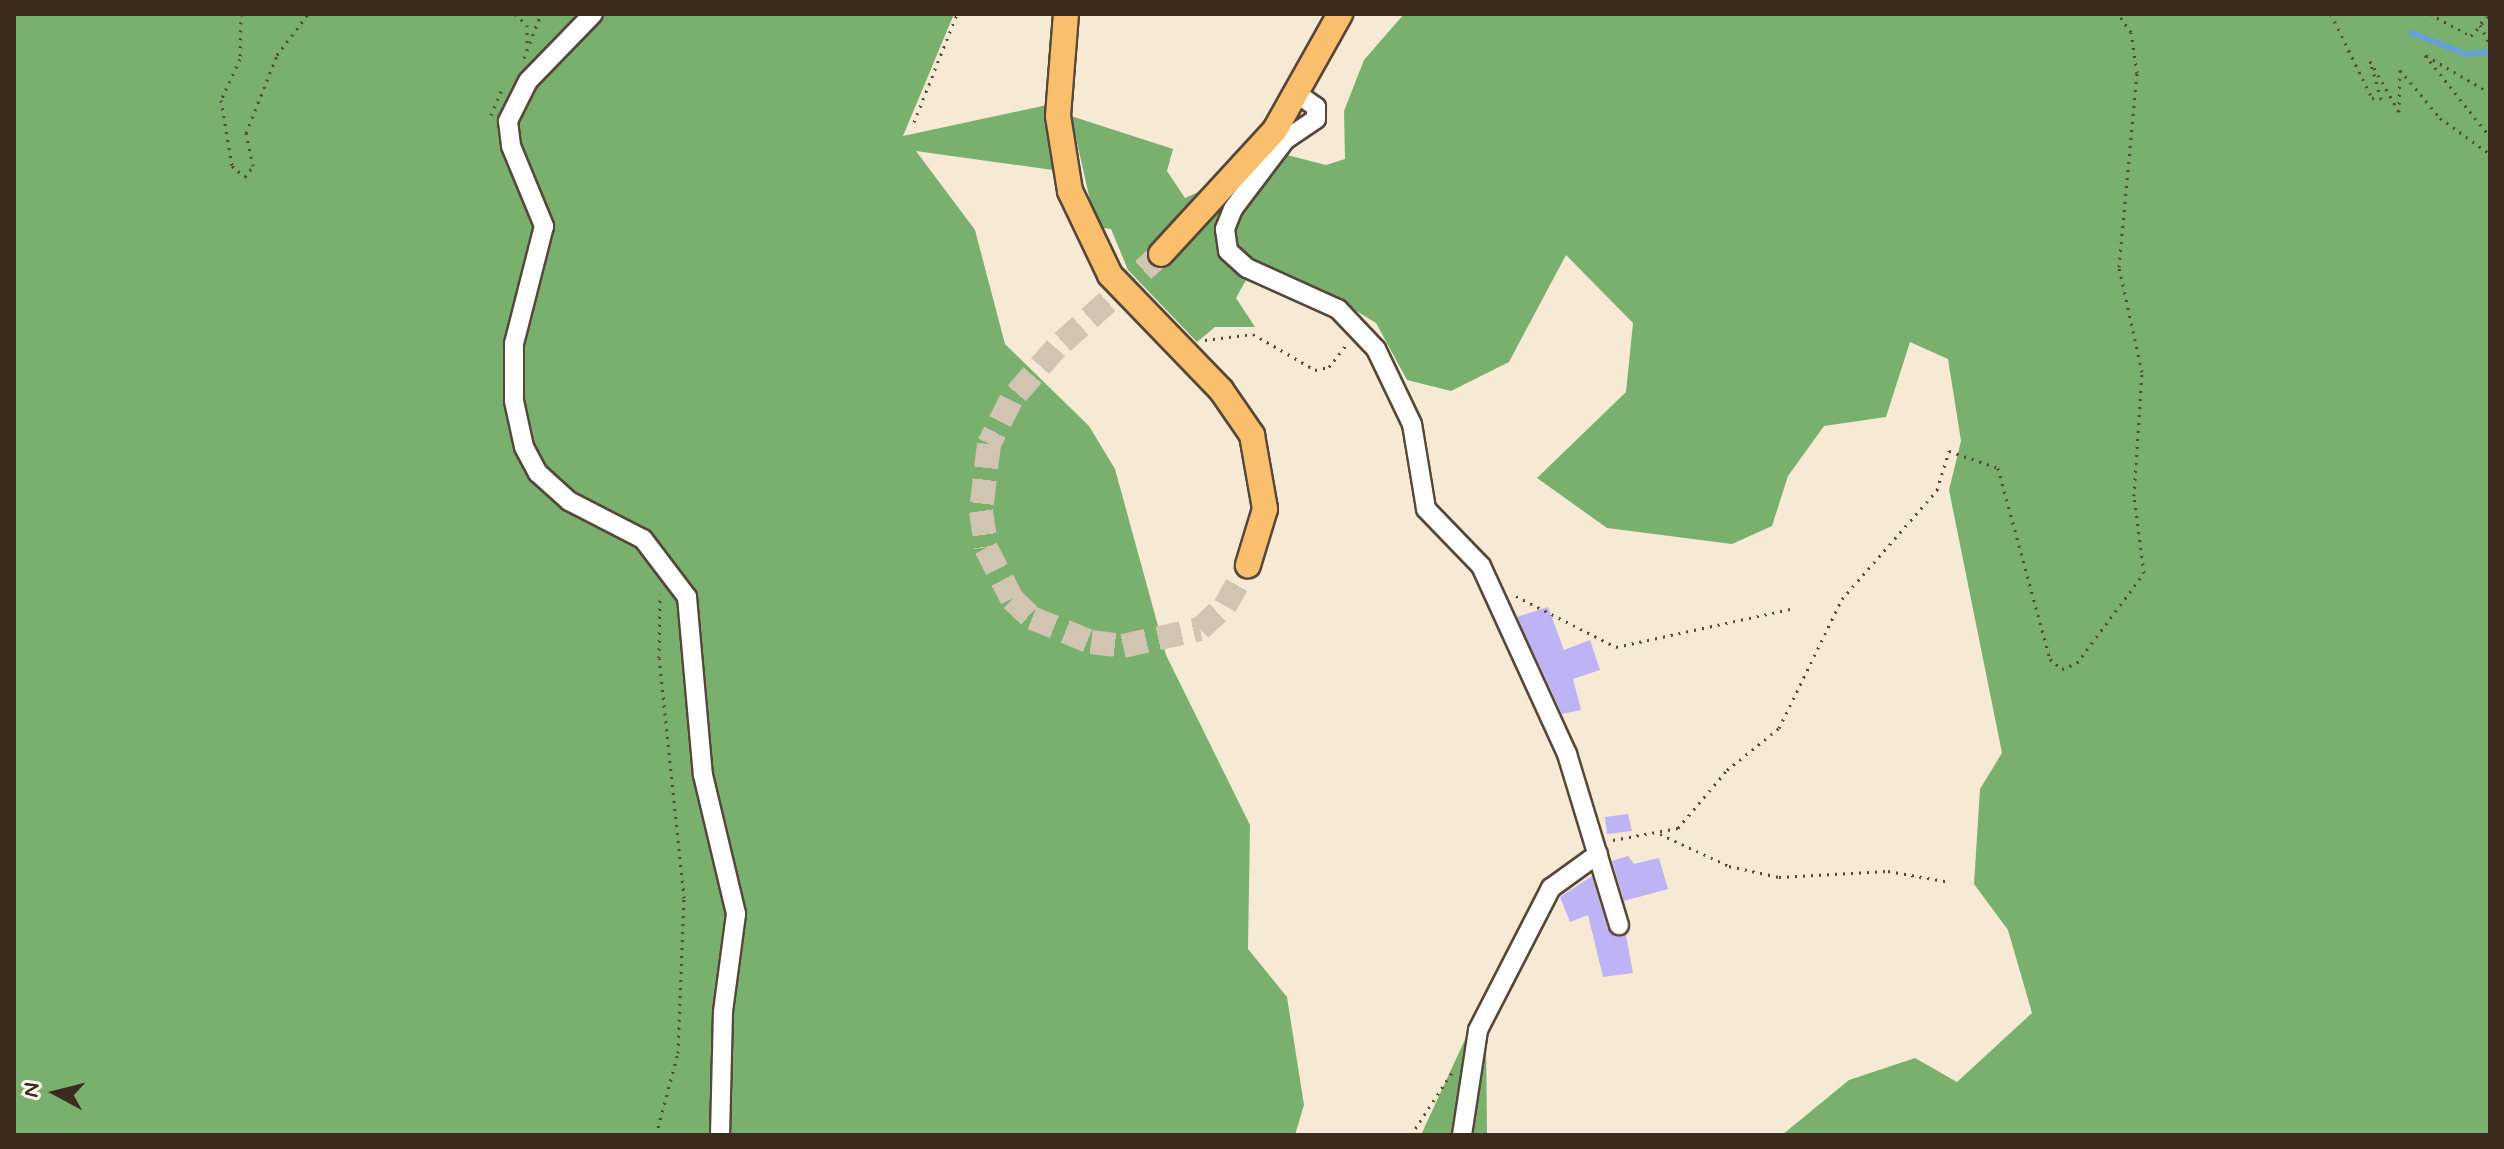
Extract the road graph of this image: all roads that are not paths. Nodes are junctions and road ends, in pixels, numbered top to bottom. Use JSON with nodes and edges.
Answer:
{"nodes":[{"id":1,"x":593,"y":14,"type":"edge"},
{"id":2,"x":1066,"y":14,"type":"edge"},
{"id":3,"x":1340,"y":14,"type":"edge"},
{"id":4,"x":1299,"y":95,"type":"junction"},
{"id":5,"x":1161,"y":254,"type":"tunnel mouth"},
{"id":6,"x":1248,"y":565,"type":"tunnel mouth"},
{"id":7,"x":1598,"y":854,"type":"junction"},
{"id":8,"x":1619,"y":925,"type":"dead end"},
{"id":9,"x":720,"y":1135,"type":"edge"},
{"id":10,"x":1462,"y":1135,"type":"edge"}],
"edges":[{"from":1,"to":9,"type":"street"},
{"from":2,"to":6,"type":"main road"},
{"from":3,"to":4,"type":"main road"},
{"from":4,"to":5,"type":"main road"},
{"from":4,"to":7,"type":"street"},
{"from":7,"to":8,"type":"street"},
{"from":7,"to":10,"type":"street"}]}
